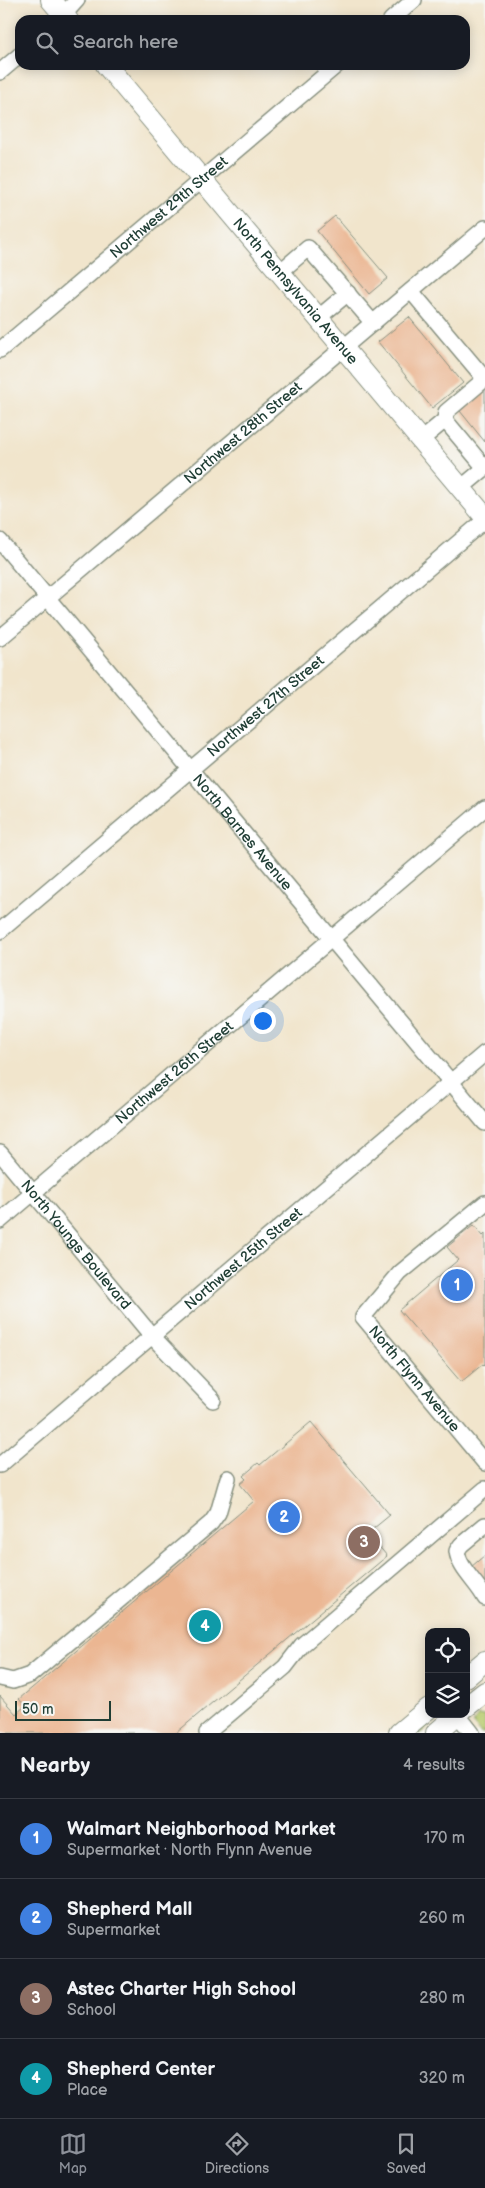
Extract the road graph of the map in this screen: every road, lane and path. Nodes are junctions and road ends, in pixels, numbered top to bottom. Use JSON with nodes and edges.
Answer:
{"nodes":[{"id":1,"x":77,"y":0,"type":"edge"},
{"id":2,"x":414,"y":0,"type":"edge"},
{"id":3,"x":61,"y":14,"type":"edge"},
{"id":4,"x":397,"y":15,"type":"edge"},
{"id":5,"x":15,"y":59,"type":"edge"},
{"id":6,"x":110,"y":70,"type":"edge"},
{"id":7,"x":332,"y":70,"type":"edge"},
{"id":8,"x":0,"y":72,"type":"edge"},
{"id":9,"x":202,"y":179,"type":"junction"},
{"id":10,"x":485,"y":228,"type":"edge"},
{"id":11,"x":280,"y":272,"type":"junction"},
{"id":12,"x":411,"y":291,"type":"junction"},
{"id":13,"x":348,"y":293,"type":"junction"},
{"id":14,"x":318,"y":318,"type":"junction"},
{"id":15,"x":373,"y":323,"type":"junction"},
{"id":16,"x":344,"y":348,"type":"junction"},
{"id":17,"x":0,"y":350,"type":"edge"},
{"id":18,"x":485,"y":379,"type":"edge"},
{"id":19,"x":445,"y":420,"type":"junction"},
{"id":20,"x":421,"y":440,"type":"junction"},
{"id":21,"x":485,"y":468,"type":"edge"},
{"id":22,"x":460,"y":488,"type":"junction"},
{"id":23,"x":485,"y":518,"type":"edge"},
{"id":24,"x":0,"y":541,"type":"edge"},
{"id":25,"x":47,"y":598,"type":"junction"},
{"id":26,"x":0,"y":638,"type":"edge"},
{"id":27,"x":190,"y":770,"type":"junction"},
{"id":28,"x":485,"y":808,"type":"edge"},
{"id":29,"x":0,"y":931,"type":"edge"},
{"id":30,"x":331,"y":939,"type":"junction"},
{"id":31,"x":485,"y":1053,"type":"edge"},
{"id":32,"x":451,"y":1082,"type":"junction"},
{"id":33,"x":485,"y":1123,"type":"edge"},
{"id":34,"x":0,"y":1153,"type":"edge"},
{"id":35,"x":33,"y":1193,"type":"junction"},
{"id":36,"x":485,"y":1203,"type":"edge"},
{"id":37,"x":0,"y":1221,"type":"edge"},
{"id":38,"x":152,"y":1336,"type":"junction"},
{"id":39,"x":213,"y":1400,"type":"dead end"},
{"id":40,"x":485,"y":1463,"type":"edge"},
{"id":41,"x":0,"y":1465,"type":"edge"},
{"id":42,"x":228,"y":1478,"type":"dead end"},
{"id":43,"x":485,"y":1489,"type":"edge"},
{"id":44,"x":485,"y":1525,"type":"edge"},
{"id":45,"x":485,"y":1598,"type":"edge"},
{"id":46,"x":485,"y":1661,"type":"edge"},
{"id":47,"x":470,"y":1674,"type":"edge"},
{"id":48,"x":0,"y":1678,"type":"edge"},
{"id":49,"x":470,"y":1684,"type":"edge"},
{"id":50,"x":479,"y":1699,"type":"edge"},
{"id":51,"x":425,"y":1711,"type":"edge"},
{"id":52,"x":453,"y":1718,"type":"edge"},
{"id":53,"x":460,"y":1718,"type":"edge"},
{"id":54,"x":208,"y":1733,"type":"edge"},
{"id":55,"x":399,"y":1733,"type":"edge"},
{"id":56,"x":436,"y":1733,"type":"edge"},
{"id":57,"x":472,"y":1733,"type":"edge"}],
"edges":[{"from":1,"to":3,"type":"street"},
{"from":2,"to":4,"type":"street"},
{"from":5,"to":8,"type":"street"},
{"from":6,"to":9,"type":"main road","name":"North Pennsylvania Avenue"},
{"from":7,"to":9,"type":"street","name":"Northwest 29th Street"},
{"from":9,"to":11,"type":"main road","name":"North Pennsylvania Avenue"},
{"from":9,"to":17,"type":"street","name":"Northwest 29th Street"},
{"from":10,"to":12,"type":"street","name":"Northwest 28th Street"},
{"from":11,"to":13,"type":"street"},
{"from":11,"to":14,"type":"main road","name":"North Pennsylvania Avenue"},
{"from":12,"to":15,"type":"street","name":"Northwest 28th Street"},
{"from":12,"to":18,"type":"street"},
{"from":13,"to":14,"type":"street"},
{"from":13,"to":15,"type":"street"},
{"from":14,"to":16,"type":"main road","name":"North Pennsylvania Avenue"},
{"from":15,"to":16,"type":"street","name":"Northwest 28th Street"},
{"from":16,"to":20,"type":"main road","name":"North Pennsylvania Avenue"},
{"from":16,"to":25,"type":"street","name":"Northwest 28th Street"},
{"from":18,"to":19,"type":"street"},
{"from":19,"to":20,"type":"street"},
{"from":19,"to":21,"type":"street"},
{"from":20,"to":22,"type":"main road","name":"North Pennsylvania Avenue"},
{"from":21,"to":22,"type":"street"},
{"from":22,"to":23,"type":"main road","name":"North Pennsylvania Avenue"},
{"from":23,"to":27,"type":"street","name":"Northwest 27th Street"},
{"from":24,"to":25,"type":"street","name":"North Barnes Avenue"},
{"from":25,"to":26,"type":"street","name":"Northwest 28th Street"},
{"from":25,"to":27,"type":"street","name":"North Barnes Avenue"},
{"from":27,"to":29,"type":"street","name":"Northwest 27th Street"},
{"from":27,"to":30,"type":"street","name":"North Barnes Avenue"},
{"from":28,"to":30,"type":"street","name":"Northwest 26th Street"},
{"from":30,"to":32,"type":"street","name":"North Barnes Avenue"},
{"from":30,"to":35,"type":"street","name":"Northwest 26th Street"},
{"from":31,"to":32,"type":"street","name":"Northwest 25th Street"},
{"from":32,"to":33,"type":"street","name":"North Barnes Avenue"},
{"from":32,"to":38,"type":"street","name":"Northwest 25th Street"},
{"from":34,"to":35,"type":"street","name":"North Youngs Boulevard"},
{"from":35,"to":37,"type":"street","name":"Northwest 26th Street"},
{"from":35,"to":38,"type":"street","name":"North Youngs Boulevard"},
{"from":36,"to":40,"type":"street","name":"North Flynn Avenue"},
{"from":38,"to":39,"type":"street","name":"North Youngs Boulevard"},
{"from":38,"to":41,"type":"street","name":"Northwest 25th Street"},
{"from":42,"to":48,"type":"street"},
{"from":43,"to":54,"type":"street"},
{"from":44,"to":45,"type":"street"},
{"from":46,"to":47,"type":"main road"},
{"from":49,"to":50,"type":"street"},
{"from":51,"to":55,"type":"main road"},
{"from":52,"to":56,"type":"main road"},
{"from":53,"to":57,"type":"street"}]}
